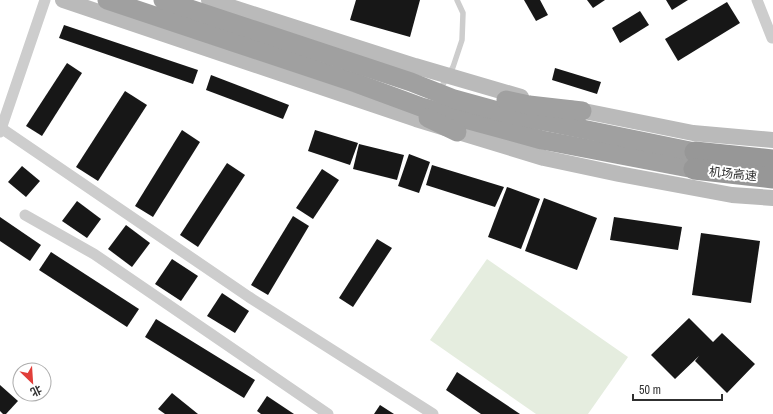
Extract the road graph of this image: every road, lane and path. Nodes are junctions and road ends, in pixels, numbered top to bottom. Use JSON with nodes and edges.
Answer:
{"nodes":[{"id":1,"x":45,"y":0,"type":"edge"},
{"id":2,"x":63,"y":0,"type":"edge"},
{"id":3,"x":107,"y":0,"type":"edge"},
{"id":4,"x":163,"y":0,"type":"edge"},
{"id":5,"x":209,"y":0,"type":"edge"},
{"id":6,"x":457,"y":0,"type":"edge"},
{"id":7,"x":757,"y":0,"type":"edge"},
{"id":8,"x":773,"y":38,"type":"edge"},
{"id":9,"x":445,"y":81,"type":"junction"},
{"id":10,"x":411,"y":82,"type":"junction"},
{"id":11,"x":356,"y":83,"type":"junction"},
{"id":12,"x":582,"y":111,"type":"joint"},
{"id":13,"x":1,"y":130,"type":"edge"},
{"id":14,"x":457,"y":132,"type":"junction"},
{"id":15,"x":773,"y":140,"type":"edge"},
{"id":16,"x":773,"y":160,"type":"edge"},
{"id":17,"x":695,"y":161,"type":"junction"},
{"id":18,"x":773,"y":178,"type":"edge"},
{"id":19,"x":773,"y":198,"type":"edge"},
{"id":20,"x":25,"y":215,"type":"dead end"},
{"id":21,"x":328,"y":414,"type":"edge"},
{"id":22,"x":434,"y":414,"type":"edge"}],
"edges":[{"from":1,"to":13,"type":"street"},
{"from":2,"to":14,"type":"main road"},
{"from":3,"to":11,"type":"highway"},
{"from":4,"to":10,"type":"highway"},
{"from":5,"to":9,"type":"main road"},
{"from":6,"to":9,"type":"lane"},
{"from":7,"to":8,"type":"street"},
{"from":9,"to":10,"type":"highway"},
{"from":9,"to":12,"type":"highway"},
{"from":10,"to":17,"type":"highway"},
{"from":11,"to":14,"type":"highway"},
{"from":11,"to":17,"type":"highway"},
{"from":12,"to":15,"type":"main road"},
{"from":13,"to":22,"type":"street"},
{"from":14,"to":19,"type":"main road"},
{"from":16,"to":17,"type":"highway","name":"机场高速"},
{"from":17,"to":18,"type":"highway","name":"机场高速"},
{"from":20,"to":21,"type":"street"}]}
